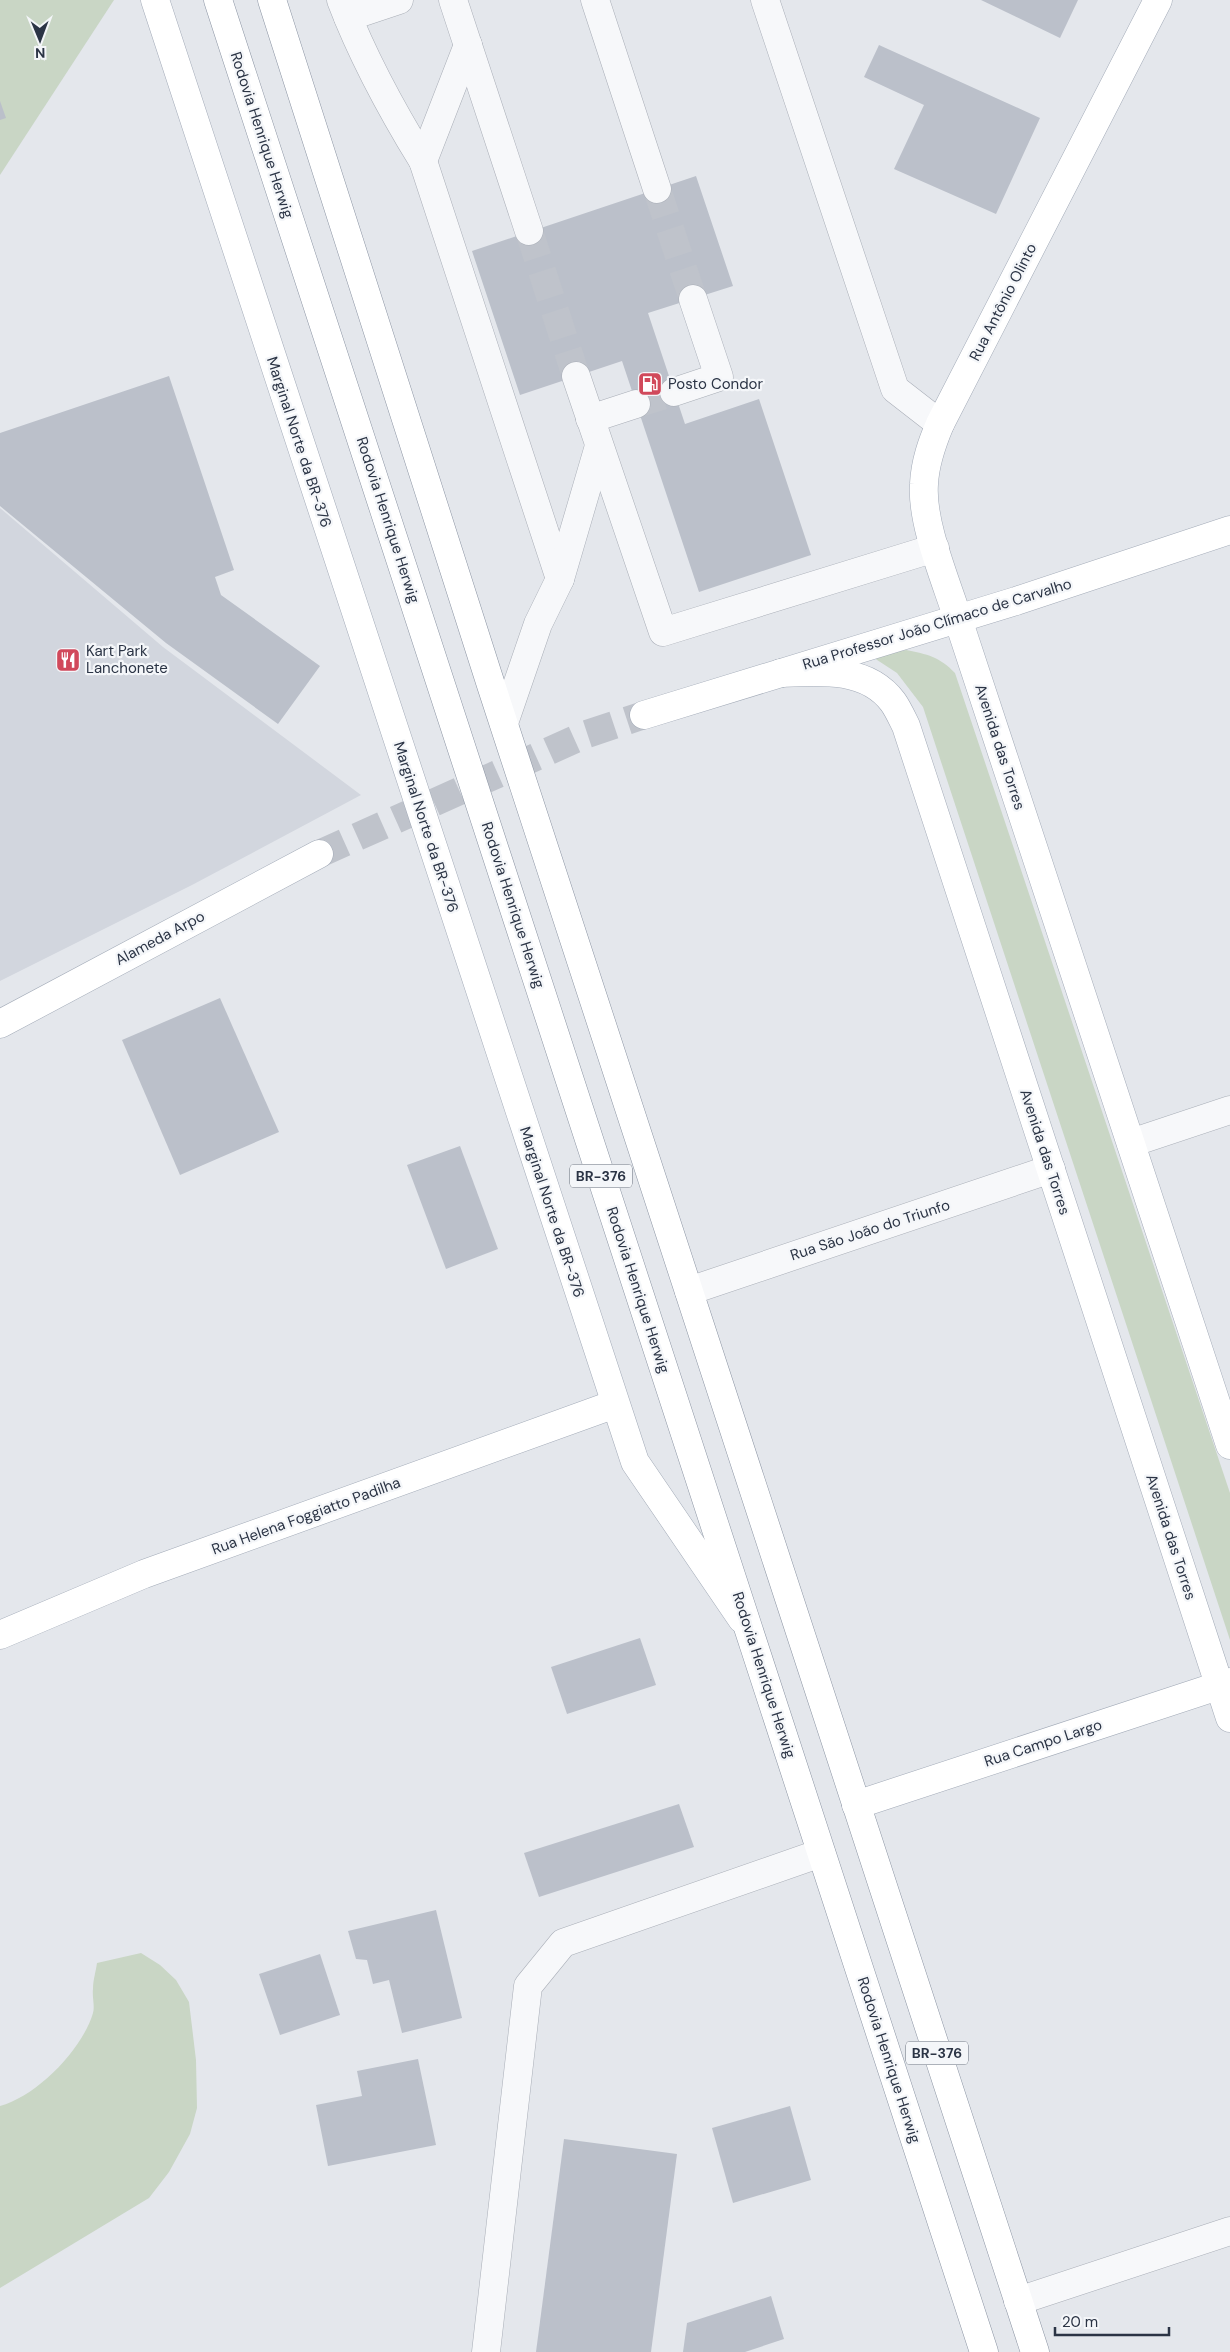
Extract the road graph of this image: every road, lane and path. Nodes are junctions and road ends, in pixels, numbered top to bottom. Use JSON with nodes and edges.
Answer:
{"nodes":[{"id":1,"x":154,"y":0,"type":"edge"},
{"id":2,"x":218,"y":0,"type":"edge"},
{"id":3,"x":272,"y":0,"type":"edge"},
{"id":4,"x":399,"y":0,"type":"edge"},
{"id":5,"x":453,"y":0,"type":"edge"},
{"id":6,"x":595,"y":0,"type":"edge"},
{"id":7,"x":764,"y":0,"type":"edge"},
{"id":8,"x":1158,"y":0,"type":"edge"},
{"id":9,"x":344,"y":8,"type":"edge"},
{"id":10,"x":468,"y":45,"type":"junction"},
{"id":11,"x":424,"y":161,"type":"junction"},
{"id":12,"x":657,"y":189,"type":"tunnel mouth"},
{"id":13,"x":529,"y":231,"type":"tunnel mouth"},
{"id":14,"x":693,"y":299,"type":"tunnel mouth"},
{"id":15,"x":576,"y":376,"type":"tunnel mouth"},
{"id":16,"x":674,"y":392,"type":"tunnel mouth"},
{"id":17,"x":636,"y":404,"type":"tunnel mouth"},
{"id":18,"x":590,"y":419,"type":"junction"},
{"id":19,"x":940,"y":424,"type":"junction"},
{"id":20,"x":599,"y":446,"type":"junction"},
{"id":21,"x":1230,"y":530,"type":"edge"},
{"id":22,"x":935,"y":548,"type":"junction"},
{"id":23,"x":560,"y":579,"type":"junction"},
{"id":24,"x":958,"y":619,"type":"junction"},
{"id":25,"x":782,"y":673,"type":"junction"},
{"id":26,"x":644,"y":715,"type":"tunnel mouth"},
{"id":27,"x":504,"y":723,"type":"junction"},
{"id":28,"x":319,"y":854,"type":"tunnel mouth"},
{"id":29,"x":0,"y":1024,"type":"edge"},
{"id":30,"x":1230,"y":1110,"type":"edge"},
{"id":31,"x":1131,"y":1143,"type":"junction"},
{"id":32,"x":1051,"y":1170,"type":"junction"},
{"id":33,"x":689,"y":1291,"type":"junction"},
{"id":34,"x":615,"y":1404,"type":"junction"},
{"id":35,"x":1230,"y":1445,"type":"edge"},
{"id":36,"x":749,"y":1629,"type":"junction"},
{"id":37,"x":0,"y":1635,"type":"edge"},
{"id":38,"x":1225,"y":1684,"type":"edge"},
{"id":39,"x":1230,"y":1718,"type":"edge"},
{"id":40,"x":856,"y":1805,"type":"junction"},
{"id":41,"x":821,"y":1853,"type":"junction"},
{"id":42,"x":1230,"y":2231,"type":"edge"},
{"id":43,"x":1018,"y":2300,"type":"junction"},
{"id":44,"x":486,"y":2352,"type":"edge"},
{"id":45,"x":984,"y":2352,"type":"edge"},
{"id":46,"x":1035,"y":2352,"type":"edge"}],
"edges":[{"from":1,"to":34,"type":"main road","name":"Marginal Norte da BR-376"},
{"from":2,"to":36,"type":"main road","name":"Rodovia Henrique Herwig","number":"BR-376"},
{"from":3,"to":27,"type":"main road","number":"BR-376"},
{"from":4,"to":9,"type":"street"},
{"from":5,"to":10,"type":"street"},
{"from":6,"to":12,"type":"street"},
{"from":7,"to":19,"type":"street"},
{"from":8,"to":19,"type":"main road","name":"Rua Antônio Olinto"},
{"from":9,"to":11,"type":"street"},
{"from":10,"to":11,"type":"street"},
{"from":10,"to":13,"type":"street"},
{"from":11,"to":23,"type":"street"},
{"from":14,"to":16,"type":"street"},
{"from":15,"to":18,"type":"street"},
{"from":17,"to":18,"type":"street"},
{"from":18,"to":20,"type":"street"},
{"from":19,"to":22,"type":"main road","name":"Rua Antônio Olinto"},
{"from":20,"to":22,"type":"street"},
{"from":20,"to":23,"type":"street"},
{"from":21,"to":24,"type":"main road","name":"Rua Professor João Clímaco de Carvalho"},
{"from":22,"to":24,"type":"main road","name":"Rua Antônio Olinto"},
{"from":23,"to":27,"type":"street"},
{"from":24,"to":25,"type":"main road","name":"Rua Professor João Clímaco de Carvalho"},
{"from":24,"to":31,"type":"main road","name":"Avenida das Torres"},
{"from":25,"to":26,"type":"main road","name":"Rua Professor João Clímaco de Carvalho"},
{"from":25,"to":32,"type":"main road","name":"Avenida das Torres"},
{"from":27,"to":33,"type":"main road","number":"BR-376"},
{"from":28,"to":29,"type":"main road","name":"Alameda Arpo"},
{"from":30,"to":31,"type":"street"},
{"from":31,"to":35,"type":"main road","name":"Avenida das Torres"},
{"from":32,"to":33,"type":"street","name":"Rua São João do Triunfo"},
{"from":32,"to":38,"type":"main road","name":"Avenida das Torres"},
{"from":33,"to":40,"type":"main road","number":"BR-376"},
{"from":34,"to":36,"type":"main road","name":"Marginal Norte da BR-376"},
{"from":34,"to":37,"type":"main road","name":"Rua Helena Foggiatto Padilha"},
{"from":36,"to":41,"type":"main road","name":"Rodovia Henrique Herwig","number":"BR-376"},
{"from":38,"to":39,"type":"main road","name":"Avenida das Torres"},
{"from":38,"to":40,"type":"main road","name":"Rua Campo Largo"},
{"from":40,"to":43,"type":"main road","number":"BR-376"},
{"from":41,"to":44,"type":"street"},
{"from":41,"to":45,"type":"main road","name":"Rodovia Henrique Herwig","number":"BR-376"},
{"from":42,"to":43,"type":"street"},
{"from":43,"to":46,"type":"main road","number":"BR-376"}]}
